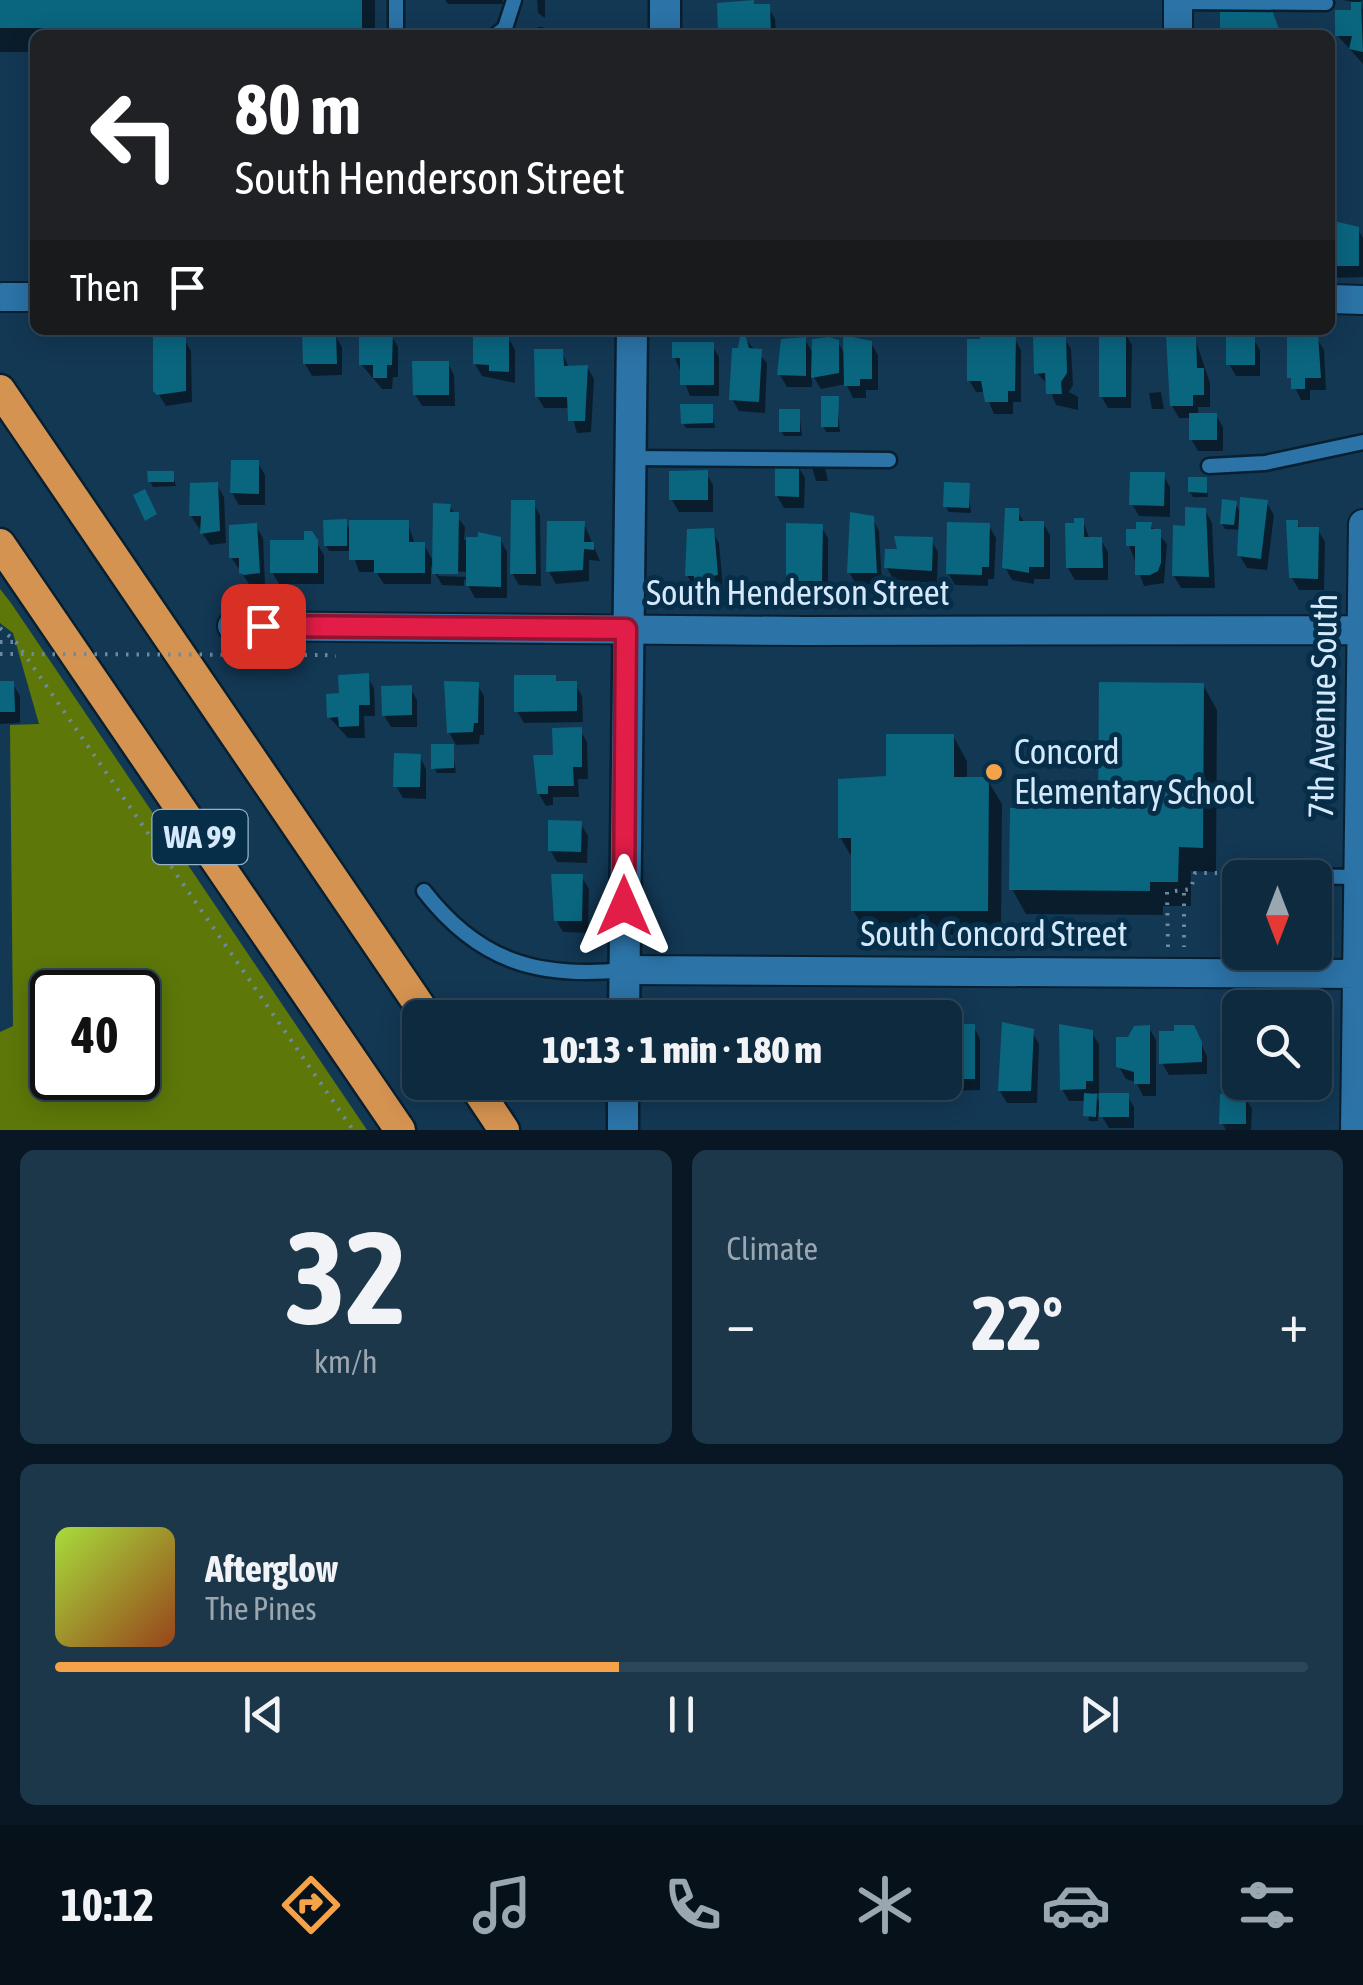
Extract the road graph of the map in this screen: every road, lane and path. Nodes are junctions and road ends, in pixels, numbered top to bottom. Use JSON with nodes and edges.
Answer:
{"nodes":[{"id":1,"x":396,"y":0,"type":"edge"},
{"id":2,"x":514,"y":0,"type":"edge"},
{"id":3,"x":664,"y":0,"type":"edge"},
{"id":4,"x":1178,"y":1,"type":"edge"},
{"id":5,"x":1326,"y":3,"type":"dead end"},
{"id":6,"x":396,"y":30,"type":"edge"},
{"id":7,"x":502,"y":30,"type":"edge"},
{"id":8,"x":664,"y":30,"type":"edge"},
{"id":9,"x":1178,"y":30,"type":"edge"},
{"id":10,"x":3,"y":297,"type":"dead end"},
{"id":11,"x":30,"y":298,"type":"edge"},
{"id":12,"x":1335,"y":299,"type":"edge"},
{"id":13,"x":1363,"y":300,"type":"edge"},
{"id":14,"x":632,"y":335,"type":"edge"},
{"id":15,"x":1,"y":391,"type":"edge"},
{"id":16,"x":1363,"y":442,"type":"edge"},
{"id":17,"x":629,"y":458,"type":"junction"},
{"id":18,"x":890,"y":460,"type":"dead end"},
{"id":19,"x":1209,"y":466,"type":"dead end"},
{"id":20,"x":1363,"y":524,"type":"edge"},
{"id":21,"x":0,"y":544,"type":"edge"},
{"id":22,"x":232,"y":626,"type":"dead end"},
{"id":23,"x":0,"y":628,"type":"edge"},
{"id":24,"x":626,"y":629,"type":"junction"},
{"id":25,"x":1362,"y":630,"type":"edge"},
{"id":26,"x":0,"y":642,"type":"edge"},
{"id":27,"x":16,"y":642,"type":"junction"},
{"id":28,"x":0,"y":654,"type":"edge"},
{"id":29,"x":336,"y":656,"type":"dead end"},
{"id":30,"x":1361,"y":807,"type":"edge"},
{"id":31,"x":1217,"y":873,"type":"dead end"},
{"id":32,"x":1332,"y":877,"type":"edge"},
{"id":33,"x":1359,"y":877,"type":"junction"},
{"id":34,"x":424,"y":890,"type":"dead end"},
{"id":35,"x":1184,"y":892,"type":"junction"},
{"id":36,"x":1168,"y":947,"type":"dead end"},
{"id":37,"x":1184,"y":947,"type":"dead end"},
{"id":38,"x":624,"y":970,"type":"junction"},
{"id":39,"x":1360,"y":974,"type":"edge"},
{"id":40,"x":416,"y":1000,"type":"edge"},
{"id":41,"x":624,"y":1000,"type":"edge"},
{"id":42,"x":484,"y":1100,"type":"edge"},
{"id":43,"x":623,"y":1100,"type":"edge"},
{"id":44,"x":353,"y":1130,"type":"edge"},
{"id":45,"x":400,"y":1130,"type":"edge"},
{"id":46,"x":504,"y":1130,"type":"edge"},
{"id":47,"x":623,"y":1130,"type":"edge"},
{"id":48,"x":1355,"y":1130,"type":"edge"}],
"edges":[{"from":1,"to":6,"type":"lane"},
{"from":2,"to":7,"type":"lane"},
{"from":3,"to":8,"type":"street"},
{"from":4,"to":5,"type":"lane"},
{"from":4,"to":9,"type":"street"},
{"from":10,"to":11,"type":"street"},
{"from":12,"to":13,"type":"street"},
{"from":14,"to":17,"type":"street"},
{"from":15,"to":40,"type":"highway","number":"WA 99"},
{"from":16,"to":19,"type":"lane"},
{"from":17,"to":18,"type":"lane"},
{"from":17,"to":24,"type":"street"},
{"from":20,"to":25,"type":"street","name":"7th Avenue South"},
{"from":21,"to":45,"type":"highway","number":"WA 99"},
{"from":22,"to":24,"type":"street","name":"South Henderson Street"},
{"from":23,"to":27,"type":"path"},
{"from":24,"to":25,"type":"street","name":"South Henderson Street"},
{"from":24,"to":38,"type":"street"},
{"from":25,"to":30,"type":"street","name":"7th Avenue South"},
{"from":26,"to":27,"type":"path"},
{"from":27,"to":44,"type":"path"},
{"from":28,"to":29,"type":"path","bridge":true},
{"from":30,"to":33,"type":"street","name":"7th Avenue South"},
{"from":31,"to":35,"type":"path"},
{"from":32,"to":33,"type":"lane"},
{"from":33,"to":39,"type":"street","name":"7th Avenue South"},
{"from":34,"to":38,"type":"lane"},
{"from":35,"to":36,"type":"path"},
{"from":35,"to":37,"type":"path"},
{"from":38,"to":39,"type":"street","name":"South Concord Street"},
{"from":38,"to":41,"type":"street"},
{"from":39,"to":48,"type":"street","name":"7th Avenue South"},
{"from":42,"to":46,"type":"highway"},
{"from":43,"to":47,"type":"street"}]}
